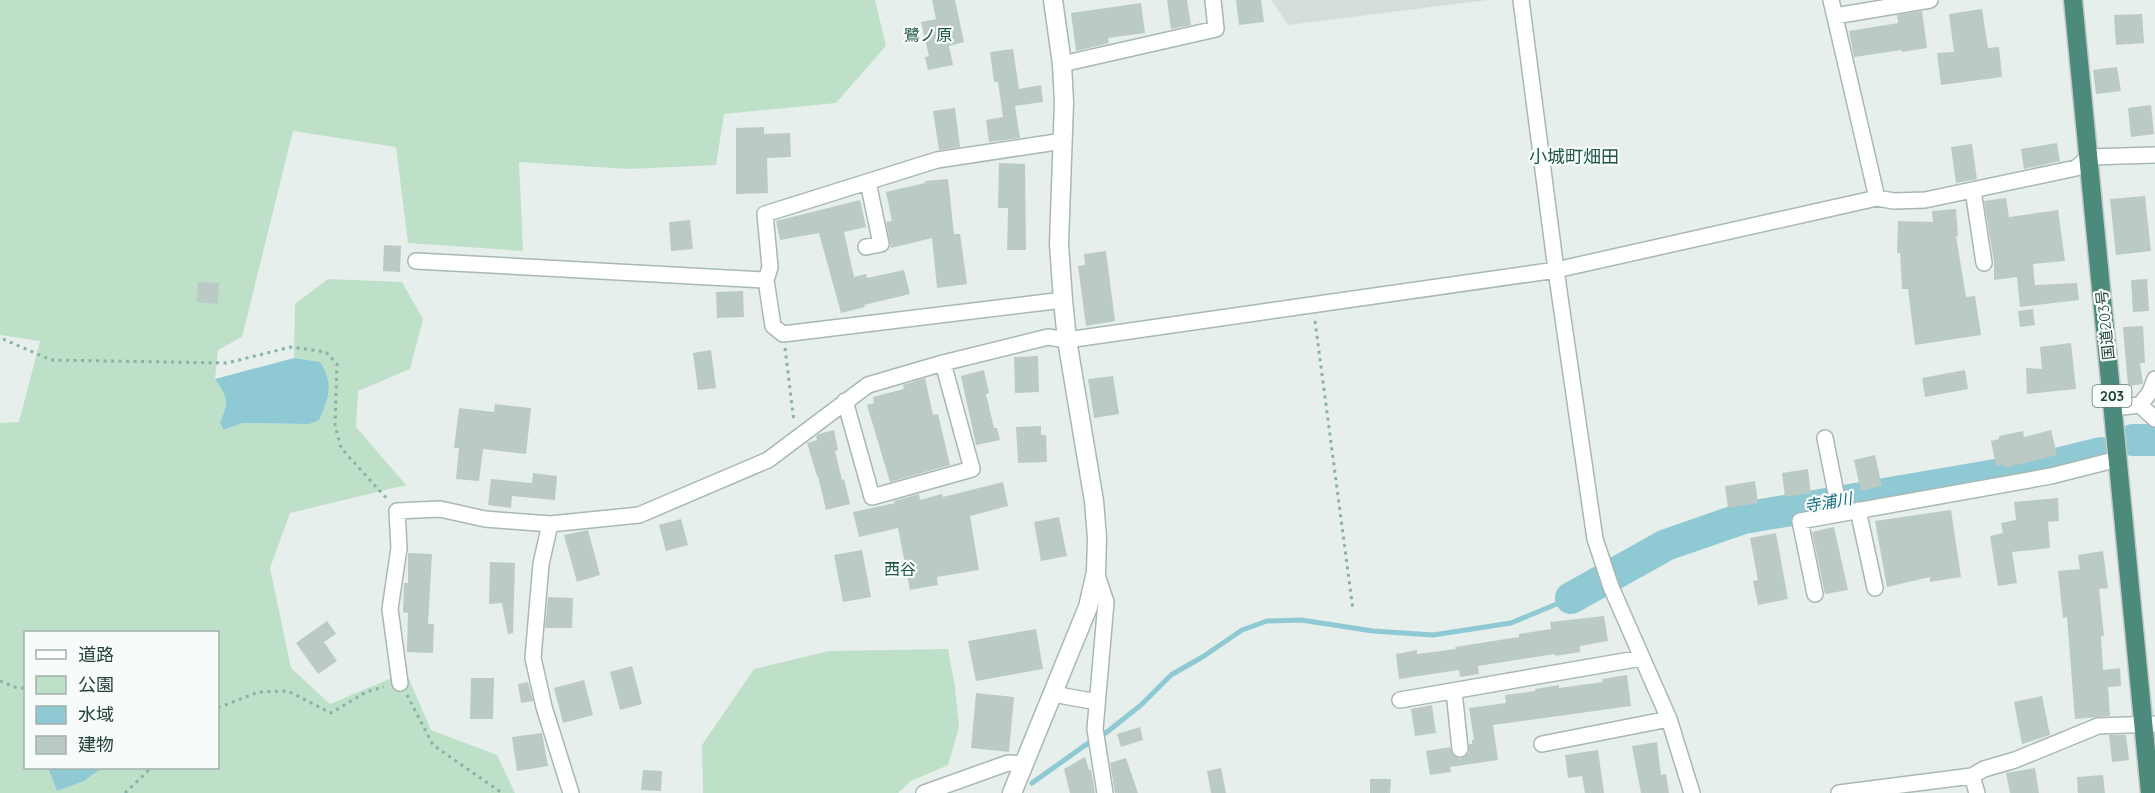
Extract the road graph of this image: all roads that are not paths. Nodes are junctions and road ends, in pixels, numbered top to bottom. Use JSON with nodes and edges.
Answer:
{"nodes":[{"id":1,"x":1053,"y":0,"type":"edge"},
{"id":2,"x":1213,"y":0,"type":"edge"},
{"id":3,"x":1521,"y":0,"type":"edge"},
{"id":4,"x":1831,"y":0,"type":"edge"},
{"id":5,"x":1930,"y":0,"type":"edge"},
{"id":6,"x":2073,"y":0,"type":"edge"},
{"id":7,"x":1835,"y":16,"type":"junction"},
{"id":8,"x":1062,"y":64,"type":"junction"},
{"id":9,"x":1063,"y":141,"type":"junction"},
{"id":10,"x":2155,"y":156,"type":"edge"},
{"id":11,"x":2089,"y":157,"type":"junction"},
{"id":12,"x":868,"y":182,"type":"junction"},
{"id":13,"x":1972,"y":190,"type":"junction"},
{"id":14,"x":1877,"y":198,"type":"junction"},
{"id":15,"x":866,"y":247,"type":"dead end"},
{"id":16,"x":416,"y":261,"type":"dead end"},
{"id":17,"x":1984,"y":263,"type":"dead end"},
{"id":18,"x":1556,"y":270,"type":"junction"},
{"id":19,"x":766,"y":280,"type":"junction"},
{"id":20,"x":1063,"y":300,"type":"junction"},
{"id":21,"x":1067,"y":340,"type":"junction"},
{"id":22,"x":943,"y":363,"type":"junction"},
{"id":23,"x":2155,"y":379,"type":"edge"},
{"id":24,"x":845,"y":401,"type":"junction"},
{"id":25,"x":2140,"y":405,"type":"junction"},
{"id":26,"x":2114,"y":408,"type":"junction"},
{"id":27,"x":2155,"y":419,"type":"edge"},
{"id":28,"x":1825,"y":438,"type":"dead end"},
{"id":29,"x":2118,"y":459,"type":"junction"},
{"id":30,"x":1858,"y":510,"type":"junction"},
{"id":31,"x":1840,"y":513,"type":"junction"},
{"id":32,"x":550,"y":524,"type":"junction"},
{"id":33,"x":1096,"y":572,"type":"junction"},
{"id":34,"x":1875,"y":588,"type":"dead end"},
{"id":35,"x":1815,"y":594,"type":"dead end"},
{"id":36,"x":1642,"y":658,"type":"junction"},
{"id":37,"x":400,"y":683,"type":"road end"},
{"id":38,"x":1454,"y":691,"type":"junction"},
{"id":39,"x":1053,"y":694,"type":"junction"},
{"id":40,"x":1400,"y":700,"type":"dead end"},
{"id":41,"x":1097,"y":702,"type":"junction"},
{"id":42,"x":1669,"y":719,"type":"junction"},
{"id":43,"x":2149,"y":724,"type":"edge"},
{"id":44,"x":1542,"y":744,"type":"dead end"},
{"id":45,"x":1460,"y":749,"type":"dead end"},
{"id":46,"x":1024,"y":764,"type":"junction"},
{"id":47,"x":1972,"y":776,"type":"junction"},
{"id":48,"x":571,"y":793,"type":"edge"},
{"id":49,"x":924,"y":793,"type":"edge"},
{"id":50,"x":1012,"y":793,"type":"edge"},
{"id":51,"x":1106,"y":793,"type":"edge"},
{"id":52,"x":1692,"y":793,"type":"edge"},
{"id":53,"x":1839,"y":793,"type":"edge"},
{"id":54,"x":1977,"y":793,"type":"edge"},
{"id":55,"x":2150,"y":793,"type":"edge"}],
"edges":[{"from":1,"to":8,"type":"street"},
{"from":2,"to":8,"type":"street"},
{"from":3,"to":18,"type":"street"},
{"from":4,"to":7,"type":"street"},
{"from":5,"to":7,"type":"street"},
{"from":6,"to":11,"type":"highway","name":"国道203号","number":"203"},
{"from":7,"to":14,"type":"street"},
{"from":8,"to":9,"type":"street"},
{"from":9,"to":12,"type":"street"},
{"from":9,"to":20,"type":"street"},
{"from":10,"to":11,"type":"street"},
{"from":11,"to":13,"type":"street"},
{"from":11,"to":26,"type":"highway","name":"国道203号","number":"203"},
{"from":12,"to":15,"type":"street"},
{"from":12,"to":19,"type":"street"},
{"from":13,"to":14,"type":"street"},
{"from":13,"to":17,"type":"street"},
{"from":14,"to":18,"type":"street"},
{"from":16,"to":19,"type":"street"},
{"from":18,"to":21,"type":"street"},
{"from":18,"to":36,"type":"street"},
{"from":19,"to":20,"type":"street"},
{"from":20,"to":21,"type":"street"},
{"from":21,"to":22,"type":"street"},
{"from":21,"to":33,"type":"street"},
{"from":22,"to":24,"type":"street"},
{"from":22,"to":24,"type":"street"},
{"from":23,"to":25,"type":"street"},
{"from":24,"to":32,"type":"street"},
{"from":25,"to":26,"type":"street"},
{"from":25,"to":27,"type":"street"},
{"from":26,"to":29,"type":"highway","name":"国道203号","number":"203"},
{"from":28,"to":31,"type":"street"},
{"from":29,"to":30,"type":"street"},
{"from":29,"to":43,"type":"highway","name":"国道203号","number":"203"},
{"from":30,"to":31,"type":"street"},
{"from":30,"to":34,"type":"street"},
{"from":31,"to":35,"type":"street"},
{"from":32,"to":37,"type":"street"},
{"from":32,"to":48,"type":"street"},
{"from":33,"to":39,"type":"street"},
{"from":33,"to":41,"type":"street"},
{"from":36,"to":38,"type":"street"},
{"from":36,"to":42,"type":"street"},
{"from":38,"to":40,"type":"street"},
{"from":38,"to":45,"type":"street"},
{"from":39,"to":41,"type":"street"},
{"from":39,"to":46,"type":"street"},
{"from":41,"to":51,"type":"street"},
{"from":42,"to":44,"type":"street"},
{"from":42,"to":52,"type":"street"},
{"from":43,"to":47,"type":"street"},
{"from":43,"to":55,"type":"highway","name":"国道203号","number":"203"},
{"from":46,"to":49,"type":"street"},
{"from":46,"to":50,"type":"street"},
{"from":47,"to":53,"type":"street"},
{"from":47,"to":54,"type":"street"}]}
